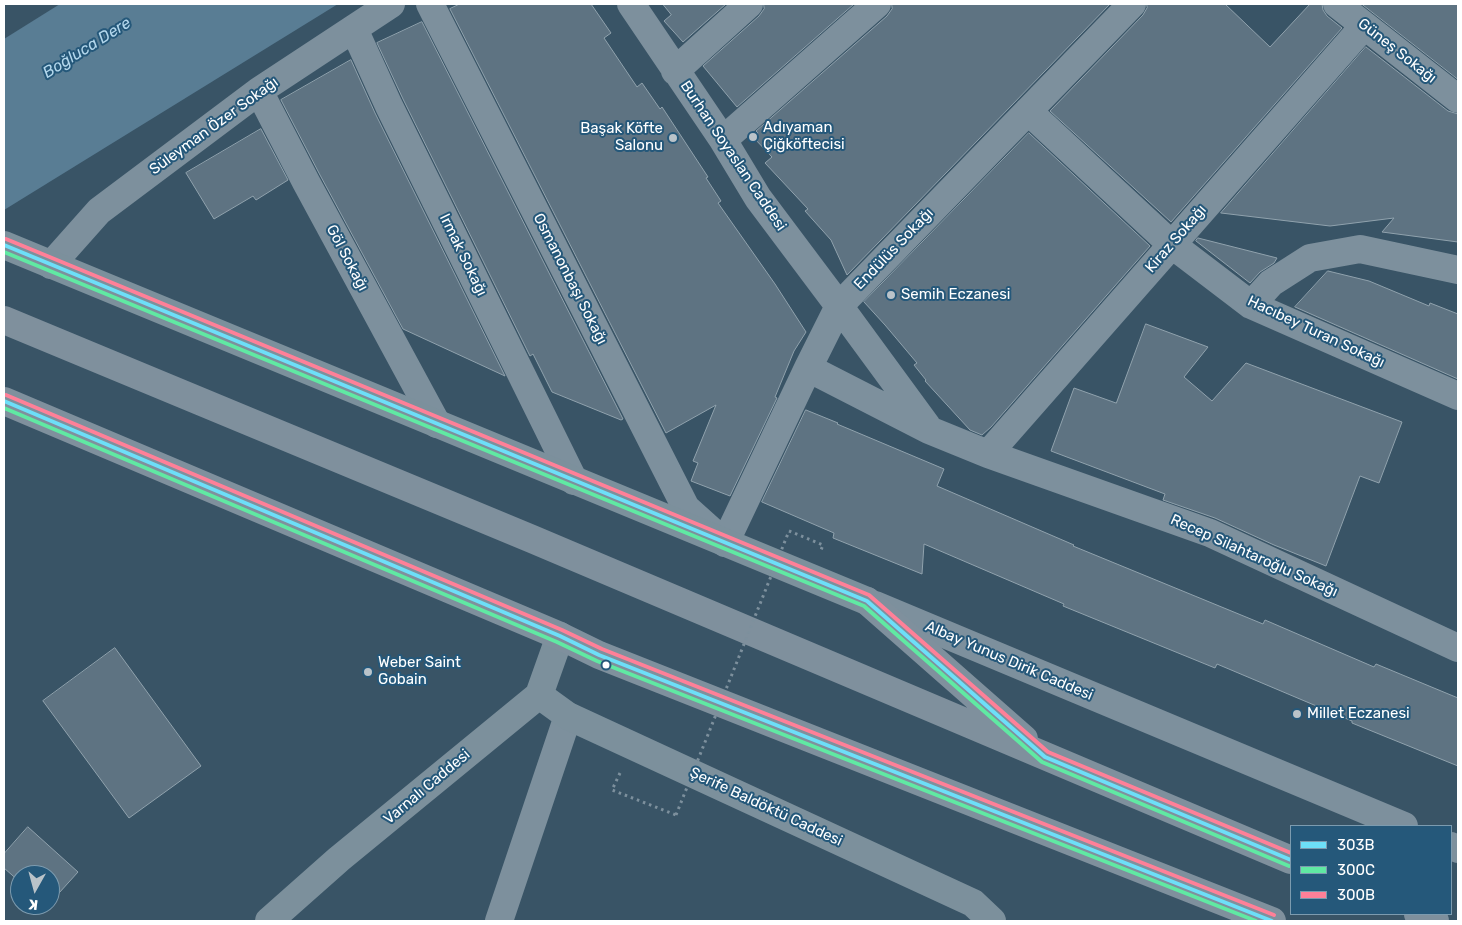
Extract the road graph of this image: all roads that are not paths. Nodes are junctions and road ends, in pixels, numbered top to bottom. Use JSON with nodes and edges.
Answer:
{"nodes":[{"id":1,"x":390,"y":4,"type":"edge"},
{"id":2,"x":430,"y":4,"type":"edge"},
{"id":3,"x":631,"y":4,"type":"edge"},
{"id":4,"x":749,"y":4,"type":"edge"},
{"id":5,"x":877,"y":4,"type":"edge"},
{"id":6,"x":1132,"y":4,"type":"edge"},
{"id":7,"x":1337,"y":4,"type":"edge"},
{"id":8,"x":1364,"y":26,"type":"junction"},
{"id":9,"x":354,"y":29,"type":"junction"},
{"id":10,"x":675,"y":70,"type":"junction"},
{"id":11,"x":259,"y":91,"type":"junction"},
{"id":12,"x":1458,"y":99,"type":"edge"},
{"id":13,"x":1028,"y":111,"type":"junction"},
{"id":14,"x":723,"y":140,"type":"junction"},
{"id":15,"x":1171,"y":244,"type":"junction"},
{"id":16,"x":4,"y":245,"type":"edge"},
{"id":17,"x":51,"y":265,"type":"junction"},
{"id":18,"x":1458,"y":270,"type":"edge"},
{"id":19,"x":1251,"y":305,"type":"junction"},
{"id":20,"x":839,"y":306,"type":"junction"},
{"id":21,"x":4,"y":320,"type":"edge"},
{"id":22,"x":808,"y":368,"type":"junction"},
{"id":23,"x":1458,"y":396,"type":"edge"},
{"id":24,"x":4,"y":402,"type":"edge"},
{"id":25,"x":437,"y":424,"type":"junction"},
{"id":26,"x":929,"y":430,"type":"junction"},
{"id":27,"x":988,"y":454,"type":"junction"},
{"id":28,"x":574,"y":481,"type":"junction"},
{"id":29,"x":725,"y":543,"type":"junction"},
{"id":30,"x":867,"y":602,"type":"junction"},
{"id":31,"x":560,"y":636,"type":"junction"},
{"id":32,"x":1458,"y":648,"type":"edge"},
{"id":33,"x":539,"y":695,"type":"junction"},
{"id":34,"x":568,"y":716,"type":"junction"},
{"id":35,"x":1044,"y":757,"type":"junction"},
{"id":36,"x":1402,"y":825,"type":"edge"},
{"id":37,"x":1287,"y":858,"type":"edge"},
{"id":38,"x":1420,"y":915,"type":"edge"},
{"id":39,"x":269,"y":921,"type":"edge"},
{"id":40,"x":499,"y":921,"type":"edge"},
{"id":41,"x":992,"y":921,"type":"edge"},
{"id":42,"x":1272,"y":921,"type":"edge"},
{"id":43,"x":1435,"y":921,"type":"edge"}],
"edges":[{"from":1,"to":9,"type":"street","name":"Süleyman Özer Sokağı"},
{"from":2,"to":29,"type":"street","name":"Osmanonbaşı Sokağı"},
{"from":3,"to":10,"type":"street","name":"Burhan Soyaslan Caddesi"},
{"from":4,"to":10,"type":"street"},
{"from":5,"to":14,"type":"street"},
{"from":6,"to":13,"type":"street","name":"Endülüs Sokağı"},
{"from":7,"to":8,"type":"street","name":"Güneş Sokağı"},
{"from":8,"to":12,"type":"street","name":"Güneş Sokağı"},
{"from":8,"to":15,"type":"street","name":"Kiraz Sokağı"},
{"from":9,"to":11,"type":"street","name":"Süleyman Özer Sokağı"},
{"from":9,"to":28,"type":"street","name":"Irmak Sokağı"},
{"from":10,"to":14,"type":"street","name":"Burhan Soyaslan Caddesi"},
{"from":11,"to":17,"type":"street","name":"Süleyman Özer Sokağı"},
{"from":11,"to":25,"type":"street","name":"Göl Sokağı"},
{"from":13,"to":15,"type":"street","name":"Hacıbey Turan Sokağı"},
{"from":13,"to":20,"type":"street","name":"Endülüs Sokağı"},
{"from":14,"to":20,"type":"street","name":"Burhan Soyaslan Caddesi"},
{"from":15,"to":19,"type":"street","name":"Hacıbey Turan Sokağı"},
{"from":15,"to":27,"type":"street","name":"Kiraz Sokağı"},
{"from":16,"to":17,"type":"main road","name":"Albay Yunus Dirik Caddesi"},
{"from":17,"to":25,"type":"main road","name":"Albay Yunus Dirik Caddesi"},
{"from":18,"to":19,"type":"street"},
{"from":19,"to":23,"type":"street","name":"Hacıbey Turan Sokağı"},
{"from":20,"to":22,"type":"street","name":"Endülüs Sokağı"},
{"from":20,"to":26,"type":"street"},
{"from":21,"to":35,"type":"highway"},
{"from":22,"to":26,"type":"street"},
{"from":22,"to":29,"type":"street","name":"Endülüs Sokağı"},
{"from":24,"to":31,"type":"highway"},
{"from":25,"to":28,"type":"main road","name":"Albay Yunus Dirik Caddesi"},
{"from":26,"to":27,"type":"street","name":"Recep Silahtaroğlu Sokağı"},
{"from":27,"to":32,"type":"street","name":"Recep Silahtaroğlu Sokağı"},
{"from":28,"to":29,"type":"main road","name":"Albay Yunus Dirik Caddesi"},
{"from":29,"to":30,"type":"main road","name":"Albay Yunus Dirik Caddesi"},
{"from":30,"to":35,"type":"highway"},
{"from":30,"to":36,"type":"street","name":"Albay Yunus Dirik Caddesi"},
{"from":31,"to":33,"type":"main road"},
{"from":31,"to":42,"type":"highway"},
{"from":33,"to":34,"type":"main road","name":"Şerife Baldöktü Caddesi"},
{"from":33,"to":39,"type":"main road","name":"Varnalı Caddesi"},
{"from":34,"to":40,"type":"street"},
{"from":34,"to":41,"type":"main road","name":"Şerife Baldöktü Caddesi"},
{"from":35,"to":37,"type":"highway"},
{"from":38,"to":43,"type":"highway"}]}
